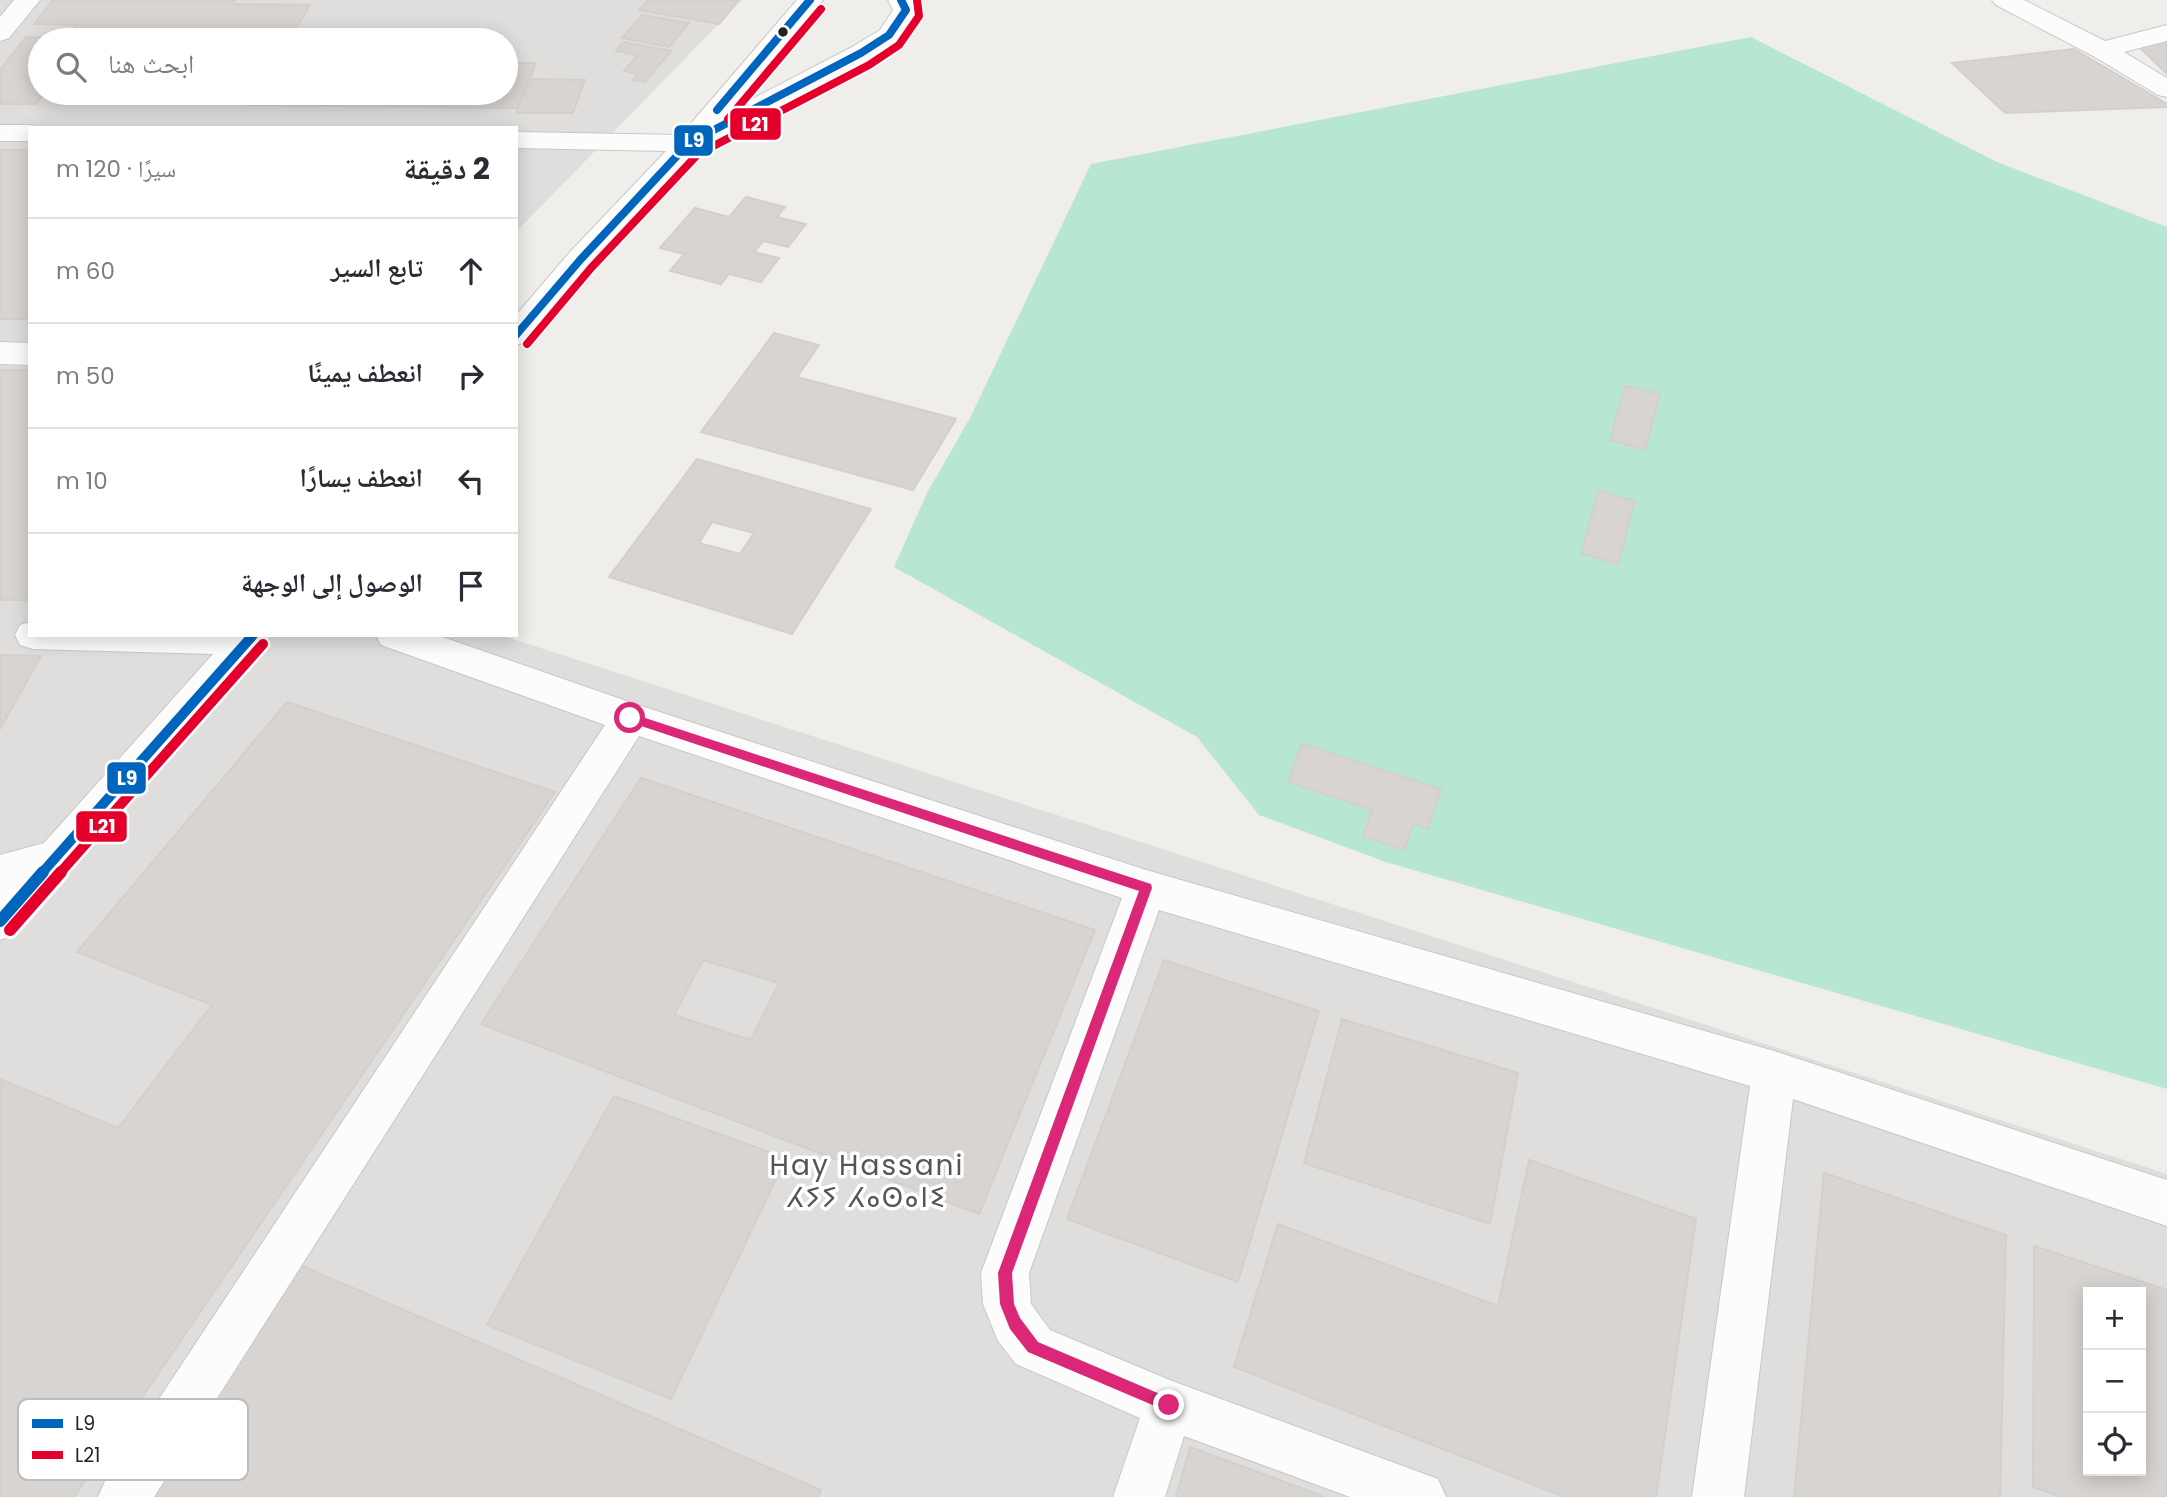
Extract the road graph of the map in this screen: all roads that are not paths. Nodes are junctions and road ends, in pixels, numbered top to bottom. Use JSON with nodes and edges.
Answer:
{"nodes":[{"id":1,"x":27,"y":0,"type":"edge"},
{"id":2,"x":810,"y":0,"type":"edge"},
{"id":3,"x":901,"y":0,"type":"edge"},
{"id":4,"x":2005,"y":0,"type":"edge"},
{"id":5,"x":0,"y":33,"type":"edge"},
{"id":6,"x":2167,"y":33,"type":"edge"},
{"id":7,"x":2104,"y":51,"type":"junction"},
{"id":8,"x":2167,"y":89,"type":"edge"},
{"id":9,"x":0,"y":132,"type":"edge"},
{"id":10,"x":28,"y":133,"type":"edge"},
{"id":11,"x":518,"y":140,"type":"edge"},
{"id":12,"x":689,"y":143,"type":"junction"},
{"id":13,"x":518,"y":333,"type":"edge"},
{"id":14,"x":0,"y":353,"type":"edge"},
{"id":15,"x":28,"y":354,"type":"edge"},
{"id":16,"x":0,"y":634,"type":"edge"},
{"id":17,"x":28,"y":635,"type":"edge"},
{"id":18,"x":177,"y":637,"type":"edge"},
{"id":19,"x":400,"y":637,"type":"edge"},
{"id":20,"x":250,"y":638,"type":"edge"},
{"id":21,"x":630,"y":718,"type":"junction"},
{"id":22,"x":55,"y":858,"type":"junction"},
{"id":23,"x":0,"y":873,"type":"edge"},
{"id":24,"x":1146,"y":888,"type":"junction"},
{"id":25,"x":0,"y":920,"type":"edge"},
{"id":26,"x":1774,"y":1072,"type":"junction"},
{"id":27,"x":2167,"y":1203,"type":"edge"},
{"id":28,"x":188,"y":1399,"type":"edge"},
{"id":29,"x":1169,"y":1405,"type":"junction"},
{"id":30,"x":135,"y":1480,"type":"edge"},
{"id":31,"x":124,"y":1497,"type":"edge"},
{"id":32,"x":1139,"y":1497,"type":"edge"},
{"id":33,"x":1420,"y":1497,"type":"edge"},
{"id":34,"x":1718,"y":1497,"type":"edge"}],
"edges":[{"from":1,"to":5,"type":"street"},
{"from":2,"to":12,"type":"street"},
{"from":3,"to":12,"type":"street"},
{"from":4,"to":7,"type":"street"},
{"from":6,"to":7,"type":"street"},
{"from":7,"to":8,"type":"street"},
{"from":9,"to":10,"type":"street"},
{"from":11,"to":12,"type":"street"},
{"from":12,"to":13,"type":"street"},
{"from":14,"to":15,"type":"street"},
{"from":16,"to":17,"type":"street"},
{"from":18,"to":20,"type":"street"},
{"from":19,"to":21,"type":"street"},
{"from":20,"to":22,"type":"street"},
{"from":21,"to":24,"type":"street"},
{"from":21,"to":28,"type":"street"},
{"from":22,"to":23,"type":"street"},
{"from":22,"to":25,"type":"street"},
{"from":24,"to":26,"type":"street"},
{"from":24,"to":29,"type":"street"},
{"from":26,"to":27,"type":"street"},
{"from":26,"to":34,"type":"street"},
{"from":29,"to":32,"type":"street"},
{"from":29,"to":33,"type":"street"},
{"from":30,"to":31,"type":"street"}]}
